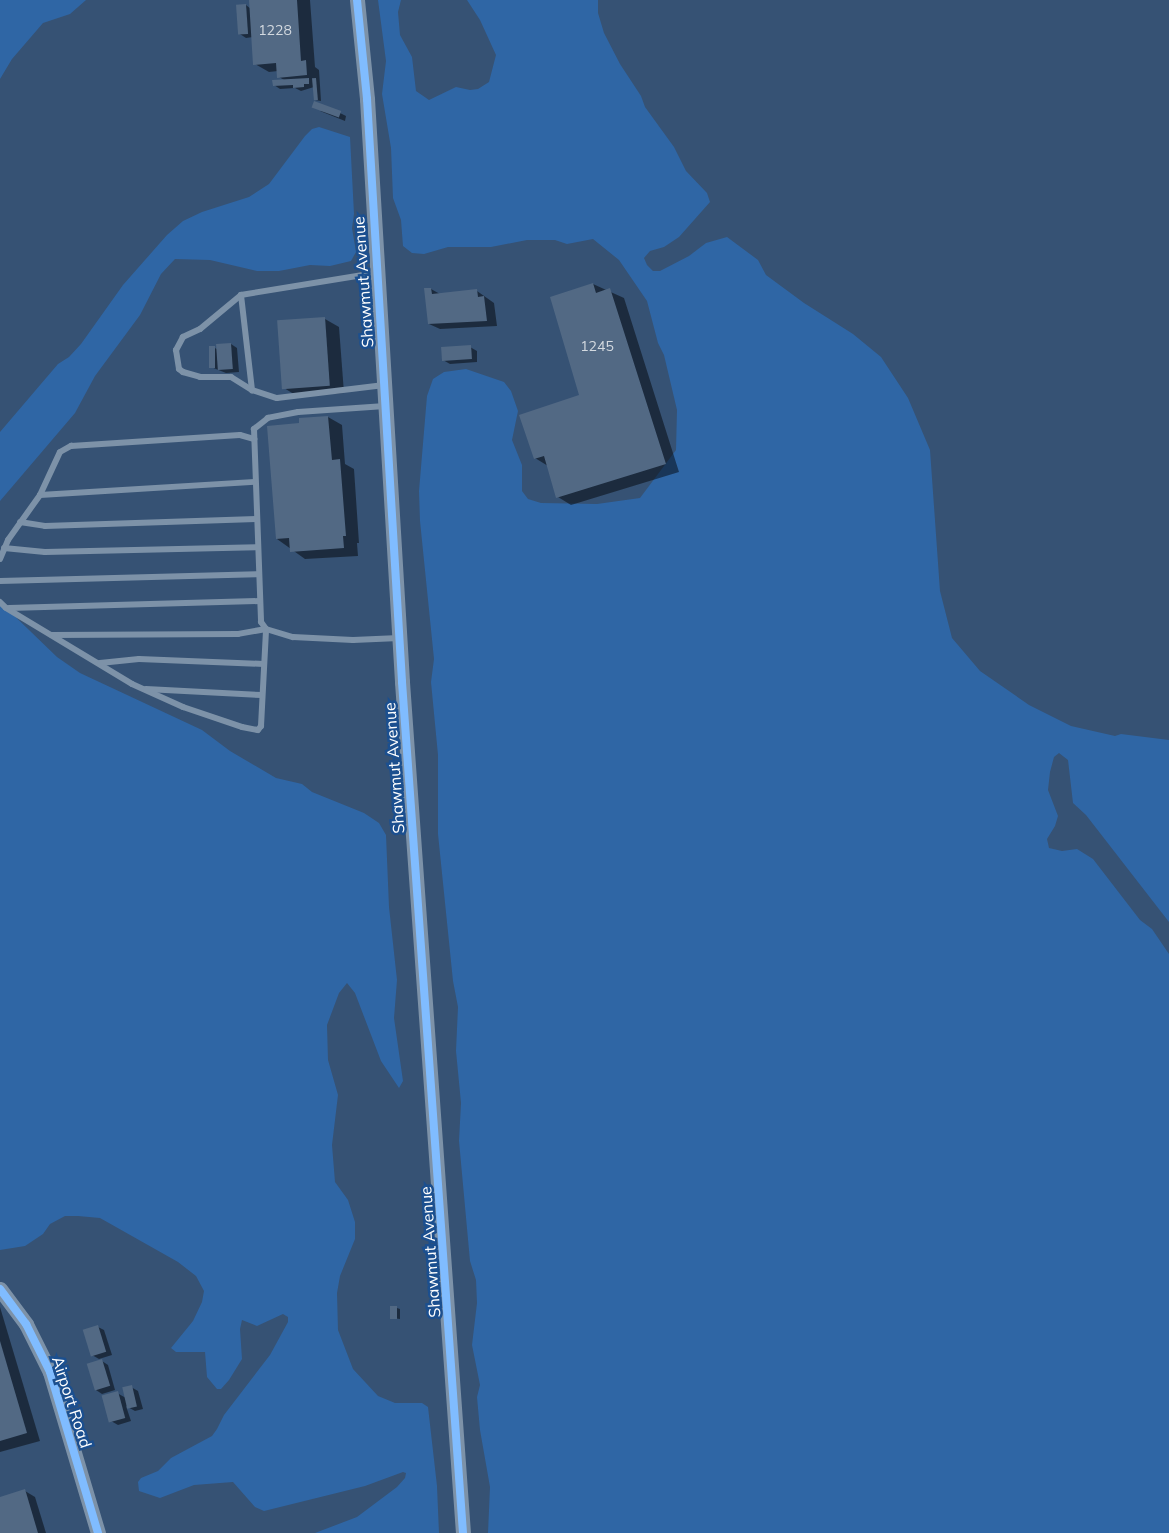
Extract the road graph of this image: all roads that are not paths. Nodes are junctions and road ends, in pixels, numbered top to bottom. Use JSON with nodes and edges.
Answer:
{"nodes":[{"id":1,"x":357,"y":0,"type":"edge"},
{"id":2,"x":375,"y":273,"type":"junction"},
{"id":3,"x":241,"y":295,"type":"junction"},
{"id":4,"x":384,"y":385,"type":"junction"},
{"id":5,"x":252,"y":390,"type":"junction"},
{"id":6,"x":386,"y":406,"type":"junction"},
{"id":7,"x":254,"y":439,"type":"junction"},
{"id":8,"x":255,"y":482,"type":"junction"},
{"id":9,"x":40,"y":495,"type":"junction"},
{"id":10,"x":256,"y":519,"type":"junction"},
{"id":11,"x":20,"y":522,"type":"junction"},
{"id":12,"x":258,"y":547,"type":"junction"},
{"id":13,"x":4,"y":548,"type":"junction"},
{"id":14,"x":0,"y":559,"type":"edge"},
{"id":15,"x":259,"y":574,"type":"junction"},
{"id":16,"x":0,"y":580,"type":"edge"},
{"id":17,"x":260,"y":601,"type":"junction"},
{"id":18,"x":0,"y":602,"type":"edge"},
{"id":19,"x":6,"y":608,"type":"junction"},
{"id":20,"x":266,"y":629,"type":"junction"},
{"id":21,"x":52,"y":635,"type":"junction"},
{"id":22,"x":399,"y":638,"type":"junction"},
{"id":23,"x":98,"y":663,"type":"junction"},
{"id":24,"x":264,"y":664,"type":"junction"},
{"id":25,"x":142,"y":689,"type":"junction"},
{"id":26,"x":262,"y":695,"type":"junction"},
{"id":27,"x":0,"y":1289,"type":"edge"},
{"id":28,"x":98,"y":1533,"type":"edge"},
{"id":29,"x":463,"y":1533,"type":"edge"}],
"edges":[{"from":1,"to":2,"type":"street","name":"Shawmut Avenue"},
{"from":2,"to":3,"type":"lane"},
{"from":2,"to":4,"type":"street","name":"Shawmut Avenue"},
{"from":3,"to":5,"type":"lane"},
{"from":3,"to":5,"type":"lane"},
{"from":4,"to":5,"type":"lane"},
{"from":4,"to":6,"type":"street","name":"Shawmut Avenue"},
{"from":6,"to":7,"type":"lane"},
{"from":6,"to":22,"type":"street","name":"Shawmut Avenue"},
{"from":7,"to":8,"type":"lane"},
{"from":7,"to":9,"type":"lane"},
{"from":8,"to":9,"type":"lane"},
{"from":8,"to":10,"type":"lane"},
{"from":9,"to":11,"type":"lane"},
{"from":10,"to":11,"type":"lane"},
{"from":10,"to":12,"type":"lane"},
{"from":11,"to":13,"type":"lane"},
{"from":12,"to":13,"type":"lane"},
{"from":12,"to":15,"type":"lane"},
{"from":13,"to":14,"type":"lane"},
{"from":15,"to":16,"type":"lane"},
{"from":15,"to":17,"type":"lane"},
{"from":17,"to":19,"type":"lane"},
{"from":17,"to":20,"type":"lane"},
{"from":18,"to":19,"type":"lane"},
{"from":19,"to":21,"type":"lane"},
{"from":20,"to":21,"type":"lane"},
{"from":20,"to":22,"type":"lane"},
{"from":20,"to":24,"type":"lane"},
{"from":21,"to":23,"type":"lane"},
{"from":22,"to":29,"type":"street","name":"Shawmut Avenue"},
{"from":23,"to":24,"type":"lane"},
{"from":23,"to":25,"type":"lane"},
{"from":24,"to":26,"type":"lane"},
{"from":25,"to":26,"type":"lane"},
{"from":25,"to":26,"type":"lane"},
{"from":27,"to":28,"type":"street","name":"Airport Road"}]}
